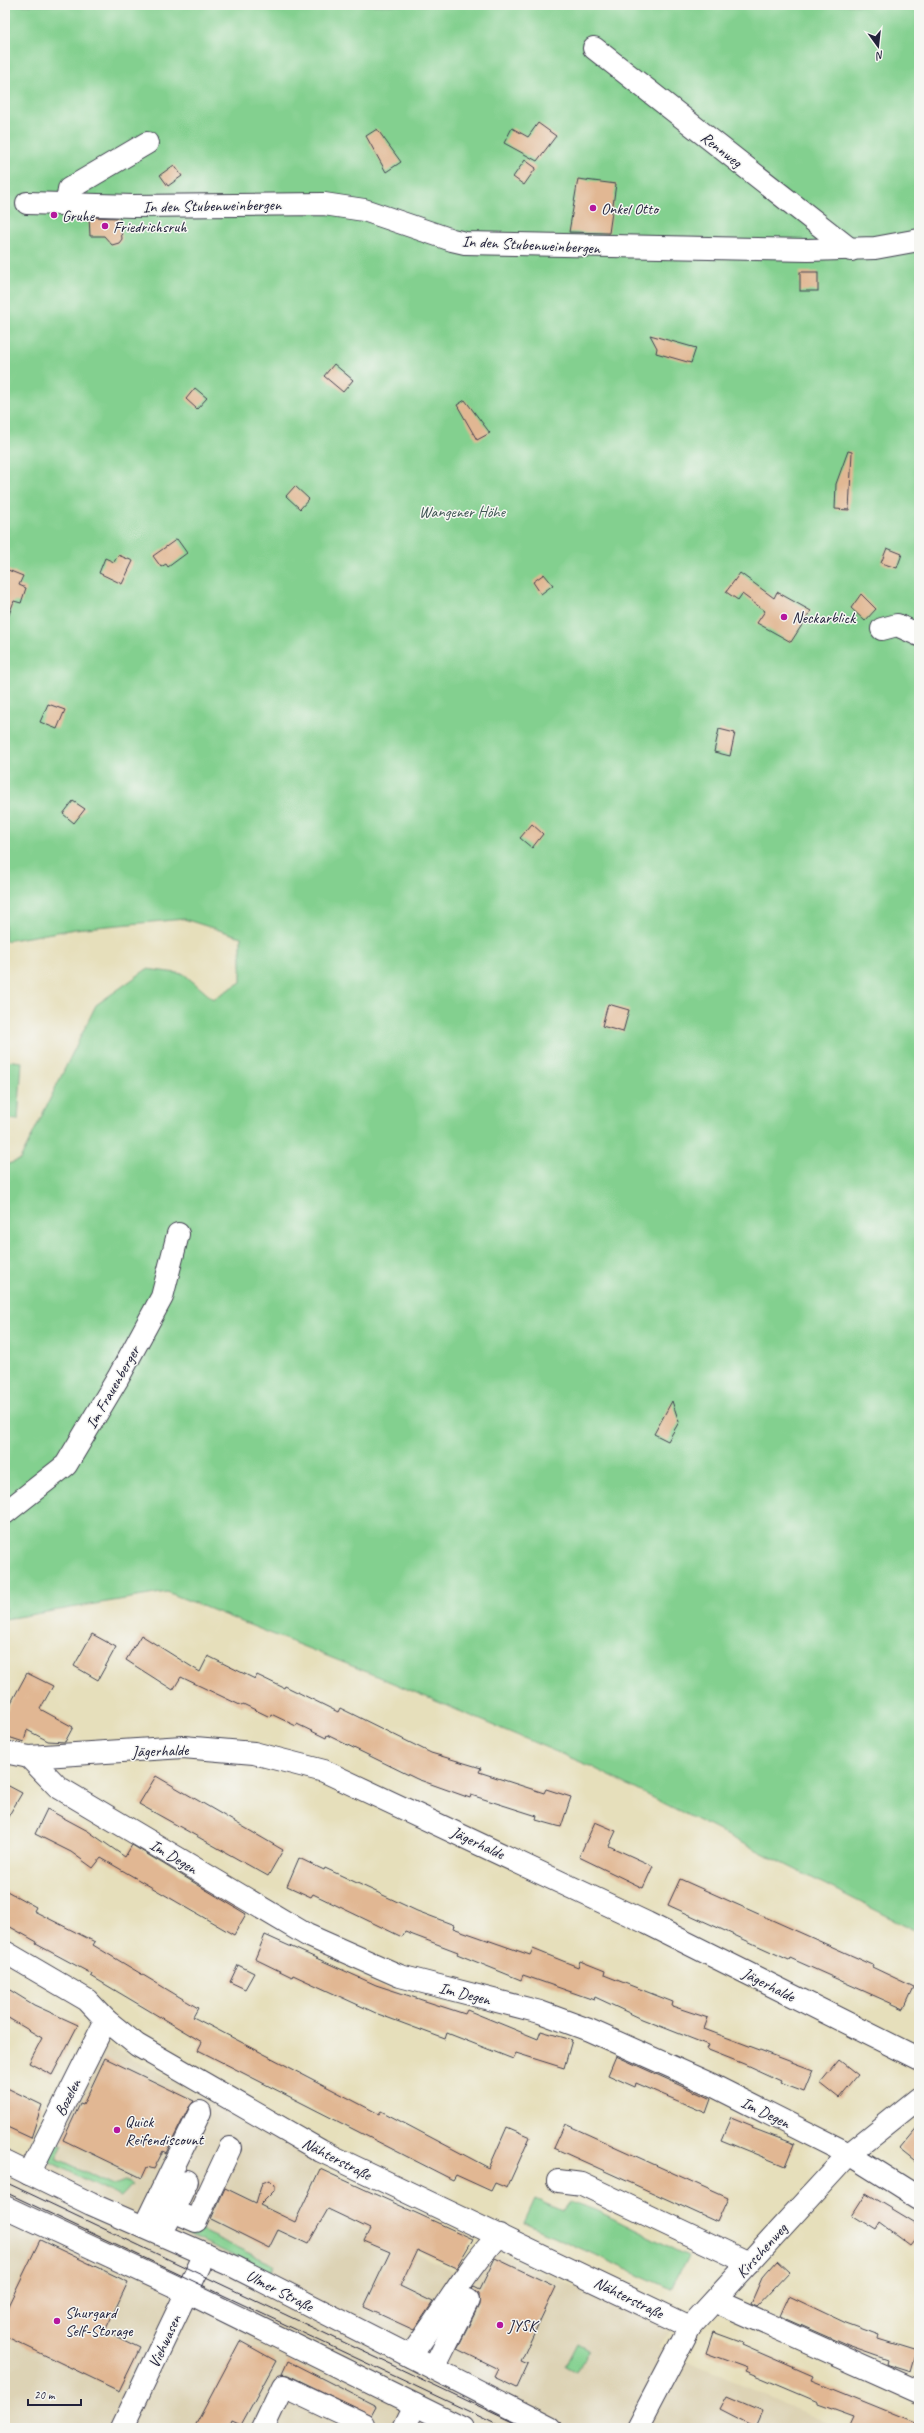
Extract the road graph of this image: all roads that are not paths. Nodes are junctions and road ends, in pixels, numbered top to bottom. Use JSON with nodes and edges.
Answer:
{"nodes":[{"id":1,"x":594,"y":48,"type":"dead end"},
{"id":2,"x":147,"y":143,"type":"dead end"},
{"id":3,"x":27,"y":203,"type":"dead end"},
{"id":4,"x":67,"y":205,"type":"junction"},
{"id":5,"x":919,"y":240,"type":"edge"},
{"id":6,"x":851,"y":250,"type":"junction"},
{"id":7,"x":882,"y":629,"type":"dead end"},
{"id":8,"x":919,"y":635,"type":"edge"},
{"id":9,"x":178,"y":1234,"type":"dead end"},
{"id":10,"x":5,"y":1513,"type":"edge"},
{"id":11,"x":5,"y":1752,"type":"edge"},
{"id":12,"x":29,"y":1757,"type":"junction"},
{"id":13,"x":5,"y":1952,"type":"edge"},
{"id":14,"x":106,"y":2020,"type":"junction"},
{"id":15,"x":919,"y":2059,"type":"edge"},
{"id":16,"x":919,"y":2098,"type":"edge"},
{"id":17,"x":200,"y":2112,"type":"dead end"},
{"id":18,"x":230,"y":2148,"type":"dead end"},
{"id":19,"x":849,"y":2154,"type":"junction"},
{"id":20,"x":5,"y":2162,"type":"edge"},
{"id":21,"x":29,"y":2174,"type":"junction"},
{"id":22,"x":186,"y":2180,"type":"dead end"},
{"id":23,"x":558,"y":2181,"type":"dead end"},
{"id":24,"x":919,"y":2198,"type":"edge"},
{"id":25,"x":5,"y":2207,"type":"edge"},
{"id":26,"x":173,"y":2210,"type":"junction"},
{"id":27,"x":153,"y":2231,"type":"junction"},
{"id":28,"x":498,"y":2235,"type":"junction"},
{"id":29,"x":205,"y":2254,"type":"junction"},
{"id":30,"x":749,"y":2263,"type":"junction"},
{"id":31,"x":188,"y":2292,"type":"junction"},
{"id":32,"x":468,"y":2300,"type":"dead end"},
{"id":33,"x":716,"y":2301,"type":"junction"},
{"id":34,"x":690,"y":2327,"type":"junction"},
{"id":35,"x":410,"y":2356,"type":"junction"},
{"id":36,"x":434,"y":2368,"type":"junction"},
{"id":37,"x":919,"y":2392,"type":"edge"},
{"id":38,"x":415,"y":2405,"type":"junction"},
{"id":39,"x":122,"y":2428,"type":"edge"},
{"id":40,"x":263,"y":2428,"type":"edge"},
{"id":41,"x":361,"y":2428,"type":"edge"},
{"id":42,"x":404,"y":2428,"type":"edge"},
{"id":43,"x":462,"y":2428,"type":"edge"},
{"id":44,"x":551,"y":2428,"type":"edge"},
{"id":45,"x":637,"y":2428,"type":"edge"}],
"edges":[{"from":1,"to":6,"type":"street","name":"Rennweg"},
{"from":2,"to":4,"type":"street"},
{"from":3,"to":4,"type":"street","name":"In den Stubenweinbergen"},
{"from":4,"to":6,"type":"street","name":"In den Stubenweinbergen"},
{"from":5,"to":6,"type":"street","name":"In den Stubenweinbergen"},
{"from":7,"to":8,"type":"street"},
{"from":9,"to":10,"type":"street","name":"Im Frauenberger"},
{"from":11,"to":12,"type":"street","name":"Jägerhalde"},
{"from":12,"to":15,"type":"street","name":"Jägerhalde"},
{"from":12,"to":19,"type":"street","name":"Im Degen"},
{"from":13,"to":14,"type":"street","name":"Nähterstraße"},
{"from":14,"to":21,"type":"street","name":"Bozelen"},
{"from":14,"to":28,"type":"street","name":"Nähterstraße"},
{"from":16,"to":19,"type":"street","name":"Kirschenweg"},
{"from":17,"to":27,"type":"street"},
{"from":18,"to":26,"type":"street"},
{"from":19,"to":24,"type":"street","name":"Im Degen"},
{"from":19,"to":30,"type":"street","name":"Kirschenweg"},
{"from":20,"to":21,"type":"street","name":"Ulmer Straße"},
{"from":21,"to":27,"type":"street","name":"Ulmer Straße"},
{"from":22,"to":26,"type":"street"},
{"from":23,"to":30,"type":"street"},
{"from":25,"to":31,"type":"street"},
{"from":26,"to":27,"type":"street"},
{"from":27,"to":29,"type":"street","name":"Ulmer Straße"},
{"from":28,"to":34,"type":"street","name":"Nähterstraße"},
{"from":28,"to":35,"type":"street"},
{"from":29,"to":31,"type":"street","name":"Viehwasen"},
{"from":29,"to":35,"type":"street","name":"Ulmer Straße"},
{"from":30,"to":33,"type":"street","name":"Kirschenweg"},
{"from":31,"to":38,"type":"street"},
{"from":31,"to":39,"type":"street","name":"Viehwasen"},
{"from":32,"to":36,"type":"street"},
{"from":33,"to":34,"type":"street","name":"Kirschenweg"},
{"from":33,"to":37,"type":"street"},
{"from":34,"to":45,"type":"street","name":"Kirschenweg"},
{"from":35,"to":36,"type":"street","name":"Ulmer Straße"},
{"from":36,"to":44,"type":"street","name":"Ulmer Straße"},
{"from":38,"to":42,"type":"street"},
{"from":38,"to":43,"type":"street"},
{"from":40,"to":41,"type":"street"}]}
